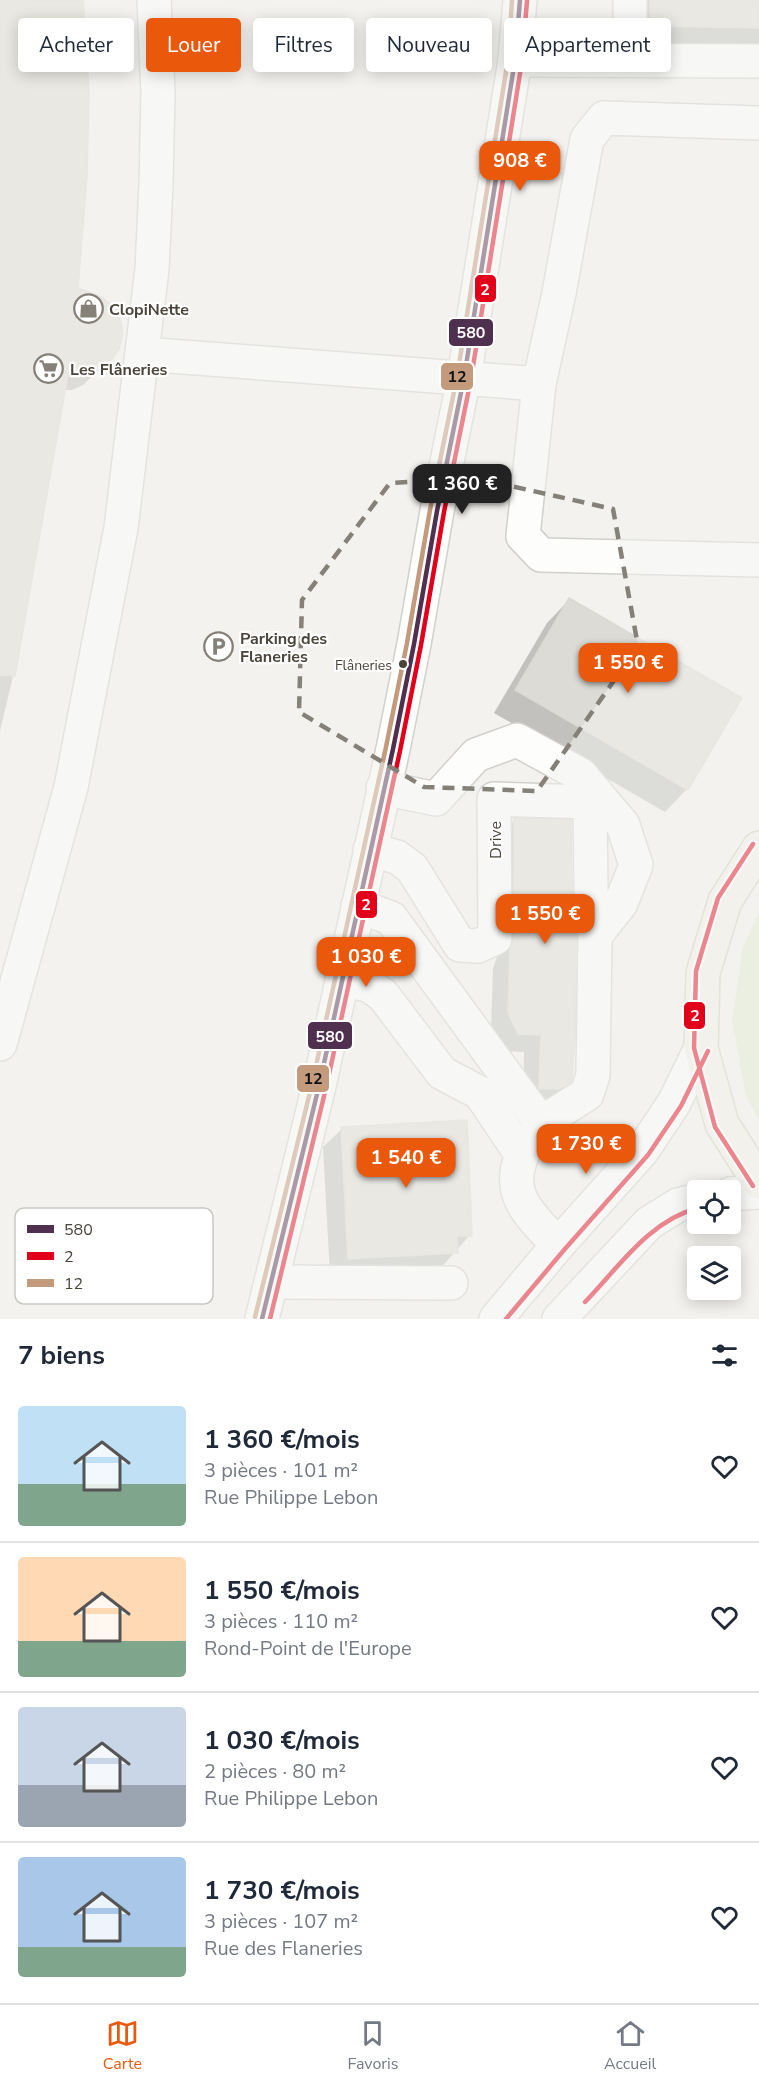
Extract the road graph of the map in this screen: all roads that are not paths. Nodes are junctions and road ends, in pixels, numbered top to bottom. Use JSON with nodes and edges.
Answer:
{"nodes":[{"id":1,"x":154,"y":0,"type":"edge"},
{"id":2,"x":520,"y":0,"type":"edge"},
{"id":3,"x":630,"y":0,"type":"edge"},
{"id":4,"x":518,"y":18,"type":"edge"},
{"id":5,"x":630,"y":18,"type":"edge"},
{"id":6,"x":671,"y":60,"type":"edge"},
{"id":7,"x":759,"y":61,"type":"edge"},
{"id":8,"x":513,"y":72,"type":"edge"},
{"id":9,"x":759,"y":123,"type":"edge"},
{"id":10,"x":143,"y":354,"type":"junction"},
{"id":11,"x":464,"y":378,"type":"junction"},
{"id":12,"x":539,"y":384,"type":"junction"},
{"id":13,"x":759,"y":560,"type":"edge"},
{"id":14,"x":384,"y":788,"type":"junction"},
{"id":15,"x":759,"y":848,"type":"edge"},
{"id":16,"x":370,"y":850,"type":"junction"},
{"id":17,"x":358,"y":906,"type":"junction"},
{"id":18,"x":595,"y":936,"type":"junction"},
{"id":19,"x":342,"y":980,"type":"junction"},
{"id":20,"x":0,"y":1044,"type":"edge"},
{"id":21,"x":701,"y":1048,"type":"junction"},
{"id":22,"x":541,"y":1123,"type":"junction"},
{"id":23,"x":521,"y":1154,"type":"junction"},
{"id":24,"x":759,"y":1182,"type":"edge"},
{"id":25,"x":759,"y":1192,"type":"edge"},
{"id":26,"x":741,"y":1193,"type":"edge"},
{"id":27,"x":687,"y":1203,"type":"edge"},
{"id":28,"x":558,"y":1245,"type":"junction"},
{"id":29,"x":271,"y":1282,"type":"junction"},
{"id":30,"x":451,"y":1283,"type":"dead end"},
{"id":31,"x":262,"y":1319,"type":"edge"},
{"id":32,"x":496,"y":1319,"type":"edge"},
{"id":33,"x":559,"y":1319,"type":"edge"}],
"edges":[{"from":1,"to":10,"type":"street"},
{"from":2,"to":4,"type":"street"},
{"from":3,"to":5,"type":"street"},
{"from":6,"to":7,"type":"street"},
{"from":8,"to":11,"type":"street"},
{"from":9,"to":12,"type":"street"},
{"from":10,"to":11,"type":"street"},
{"from":10,"to":20,"type":"street"},
{"from":11,"to":12,"type":"street"},
{"from":11,"to":14,"type":"street"},
{"from":12,"to":13,"type":"street"},
{"from":14,"to":16,"type":"street"},
{"from":14,"to":18,"type":"street"},
{"from":15,"to":21,"type":"main road"},
{"from":16,"to":17,"type":"street"},
{"from":16,"to":18,"type":"street","name":"Drive"},
{"from":17,"to":19,"type":"street"},
{"from":17,"to":22,"type":"street"},
{"from":18,"to":22,"type":"street"},
{"from":19,"to":23,"type":"street"},
{"from":19,"to":29,"type":"street"},
{"from":21,"to":24,"type":"main road"},
{"from":21,"to":28,"type":"street"},
{"from":22,"to":23,"type":"street"},
{"from":23,"to":28,"type":"street"},
{"from":25,"to":26,"type":"street"},
{"from":27,"to":33,"type":"street"},
{"from":28,"to":32,"type":"street"},
{"from":29,"to":30,"type":"street"},
{"from":29,"to":31,"type":"street"}]}
